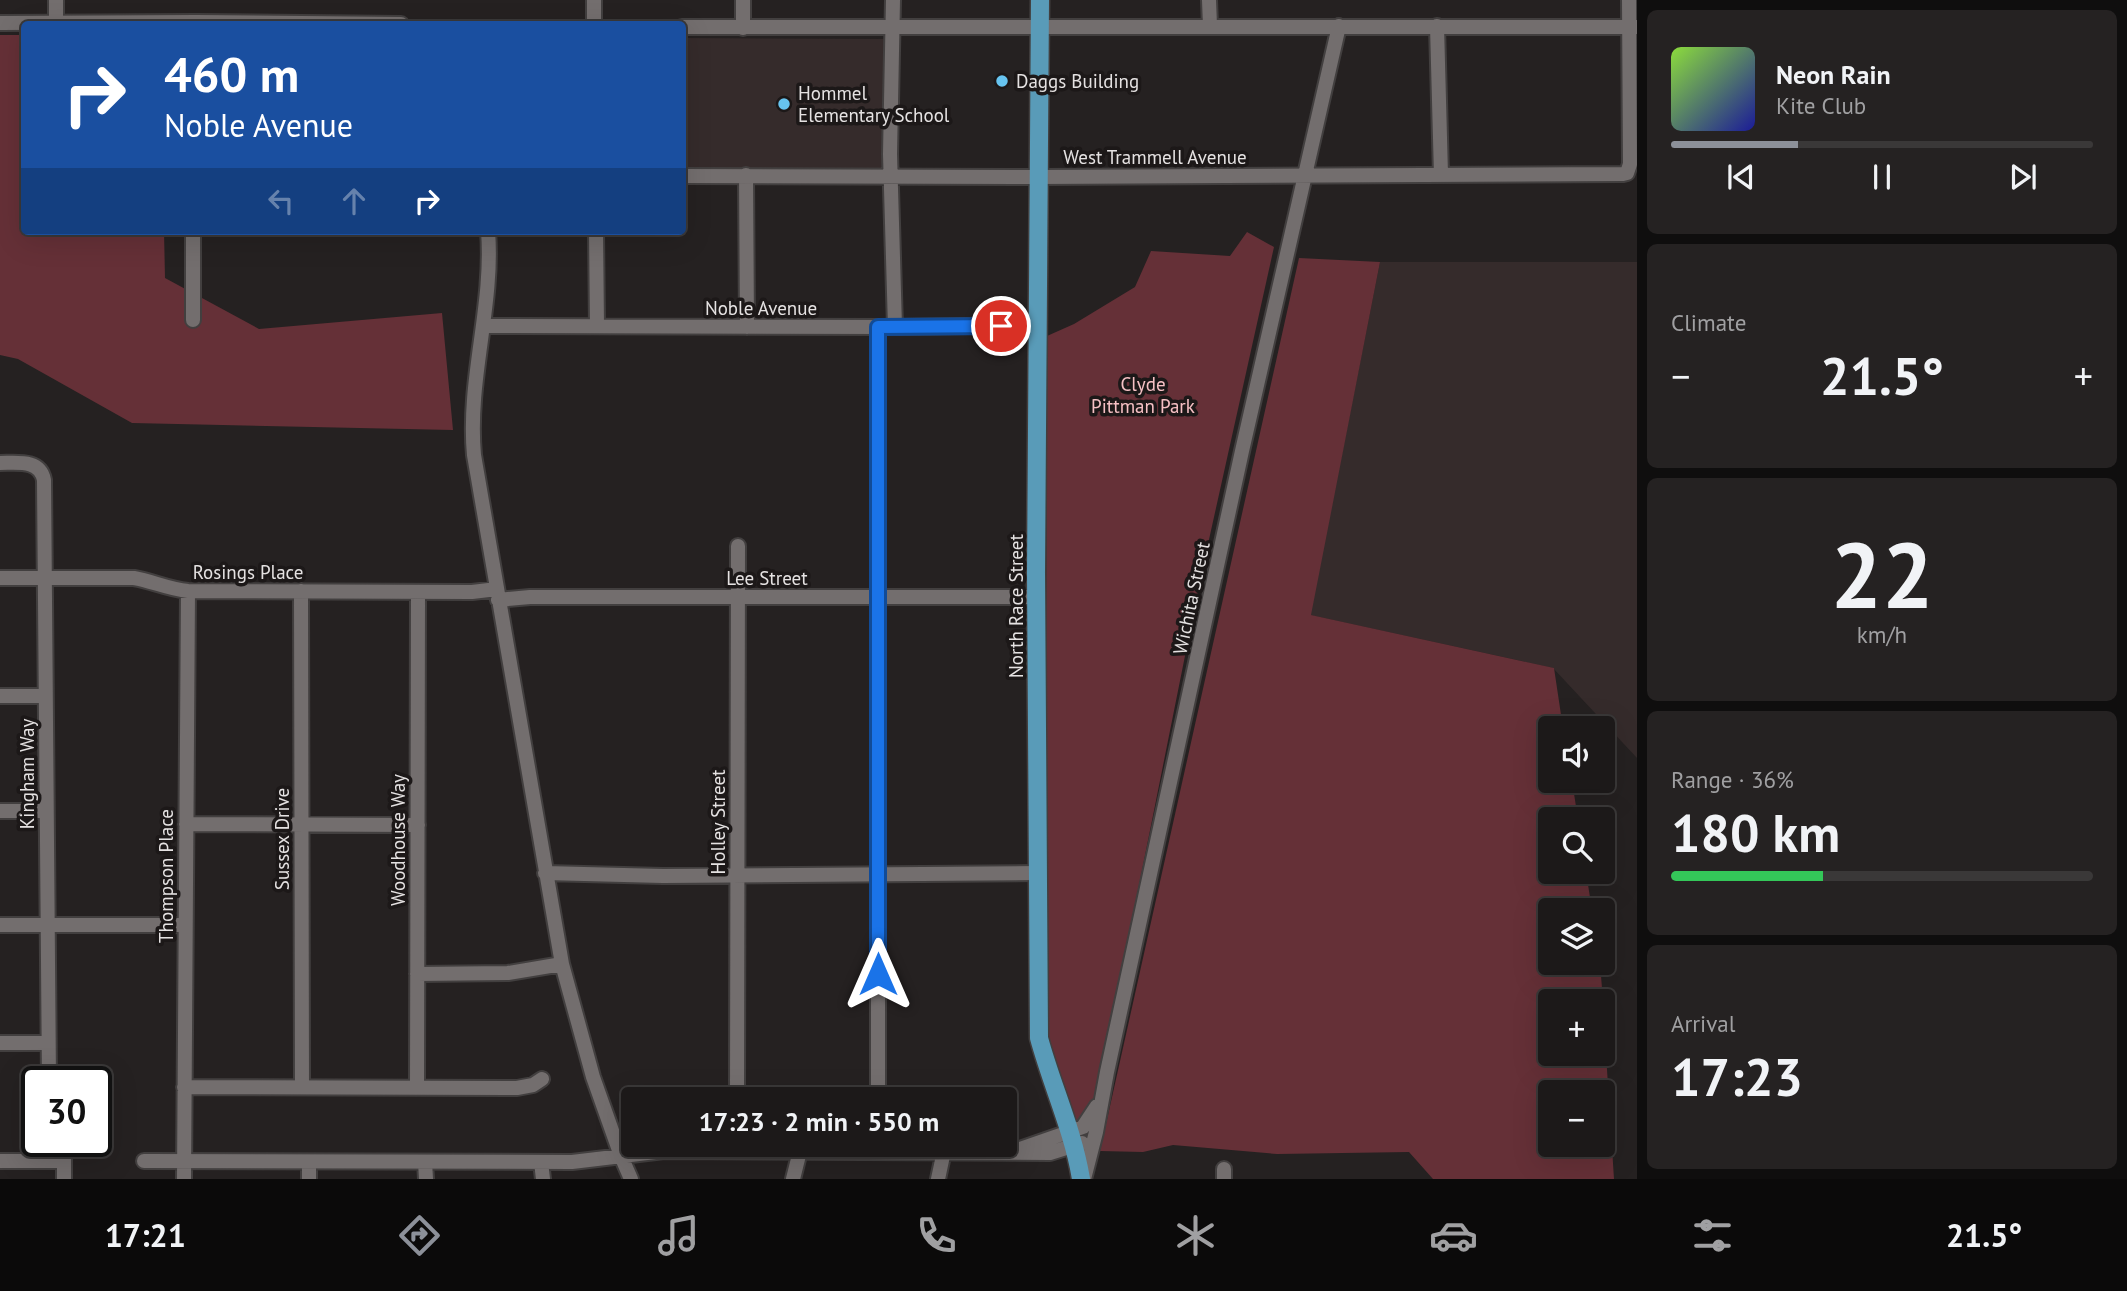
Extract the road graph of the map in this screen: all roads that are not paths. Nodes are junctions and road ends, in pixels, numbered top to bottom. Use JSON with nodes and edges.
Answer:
{"nodes":[{"id":1,"x":56,"y":0,"type":"edge"},
{"id":2,"x":594,"y":0,"type":"edge"},
{"id":3,"x":743,"y":0,"type":"edge"},
{"id":4,"x":893,"y":0,"type":"edge"},
{"id":5,"x":1040,"y":0,"type":"edge"},
{"id":6,"x":1209,"y":0,"type":"edge"},
{"id":7,"x":1629,"y":0,"type":"edge"},
{"id":8,"x":56,"y":21,"type":"edge"},
{"id":9,"x":594,"y":21,"type":"edge"},
{"id":10,"x":0,"y":23,"type":"edge"},
{"id":11,"x":21,"y":23,"type":"edge"},
{"id":12,"x":1210,"y":26,"type":"junction"},
{"id":13,"x":1339,"y":26,"type":"junction"},
{"id":14,"x":1437,"y":26,"type":"junction"},
{"id":15,"x":686,"y":27,"type":"edge"},
{"id":16,"x":743,"y":27,"type":"junction"},
{"id":17,"x":893,"y":27,"type":"junction"},
{"id":18,"x":1040,"y":27,"type":"junction"},
{"id":19,"x":1633,"y":27,"type":"edge"},
{"id":20,"x":1441,"y":175,"type":"junction"},
{"id":21,"x":686,"y":176,"type":"edge"},
{"id":22,"x":746,"y":176,"type":"junction"},
{"id":23,"x":891,"y":176,"type":"junction"},
{"id":24,"x":1038,"y":177,"type":"junction"},
{"id":25,"x":1306,"y":177,"type":"junction"},
{"id":26,"x":193,"y":235,"type":"edge"},
{"id":27,"x":488,"y":235,"type":"edge"},
{"id":28,"x":596,"y":235,"type":"edge"},
{"id":29,"x":193,"y":320,"type":"dead end"},
{"id":30,"x":1039,"y":325,"type":"junction"},
{"id":31,"x":483,"y":326,"type":"junction"},
{"id":32,"x":597,"y":326,"type":"junction"},
{"id":33,"x":747,"y":327,"type":"junction"},
{"id":34,"x":878,"y":327,"type":"junction"},
{"id":35,"x":895,"y":327,"type":"junction"},
{"id":36,"x":0,"y":463,"type":"edge"},
{"id":37,"x":738,"y":546,"type":"dead end"},
{"id":38,"x":45,"y":578,"type":"junction"},
{"id":39,"x":0,"y":579,"type":"edge"},
{"id":40,"x":188,"y":591,"type":"junction"},
{"id":41,"x":301,"y":591,"type":"junction"},
{"id":42,"x":418,"y":592,"type":"junction"},
{"id":43,"x":497,"y":595,"type":"junction"},
{"id":44,"x":738,"y":597,"type":"junction"},
{"id":45,"x":878,"y":597,"type":"junction"},
{"id":46,"x":1037,"y":597,"type":"junction"},
{"id":47,"x":0,"y":696,"type":"edge"},
{"id":48,"x":46,"y":696,"type":"junction"},
{"id":49,"x":0,"y":811,"type":"edge"},
{"id":50,"x":46,"y":811,"type":"junction"},
{"id":51,"x":186,"y":824,"type":"junction"},
{"id":52,"x":302,"y":825,"type":"junction"},
{"id":53,"x":418,"y":825,"type":"junction"},
{"id":54,"x":545,"y":873,"type":"junction"},
{"id":55,"x":1036,"y":873,"type":"junction"},
{"id":56,"x":878,"y":874,"type":"junction"},
{"id":57,"x":737,"y":875,"type":"junction"},
{"id":58,"x":0,"y":925,"type":"edge"},
{"id":59,"x":47,"y":925,"type":"junction"},
{"id":60,"x":185,"y":925,"type":"junction"},
{"id":61,"x":562,"y":964,"type":"junction"},
{"id":62,"x":417,"y":974,"type":"junction"},
{"id":63,"x":0,"y":1043,"type":"edge"},
{"id":64,"x":47,"y":1043,"type":"junction"},
{"id":65,"x":48,"y":1066,"type":"edge"},
{"id":66,"x":542,"y":1079,"type":"dead end"},
{"id":67,"x":184,"y":1087,"type":"junction"},
{"id":68,"x":302,"y":1087,"type":"junction"},
{"id":69,"x":737,"y":1087,"type":"edge"},
{"id":70,"x":877,"y":1087,"type":"edge"},
{"id":71,"x":417,"y":1088,"type":"junction"},
{"id":72,"x":1102,"y":1096,"type":"junction"},
{"id":73,"x":1096,"y":1132,"type":"junction"},
{"id":74,"x":1073,"y":1139,"type":"junction"},
{"id":75,"x":1017,"y":1149,"type":"edge"},
{"id":76,"x":621,"y":1156,"type":"joint"},
{"id":77,"x":64,"y":1157,"type":"edge"},
{"id":78,"x":621,"y":1157,"type":"edge"},
{"id":79,"x":798,"y":1157,"type":"edge"},
{"id":80,"x":943,"y":1157,"type":"edge"},
{"id":81,"x":0,"y":1161,"type":"edge"},
{"id":82,"x":64,"y":1161,"type":"junction"},
{"id":83,"x":144,"y":1161,"type":"dead end"},
{"id":84,"x":184,"y":1161,"type":"junction"},
{"id":85,"x":309,"y":1162,"type":"junction"},
{"id":86,"x":425,"y":1162,"type":"junction"},
{"id":87,"x":541,"y":1162,"type":"junction"},
{"id":88,"x":64,"y":1179,"type":"edge"},
{"id":89,"x":184,"y":1179,"type":"edge"},
{"id":90,"x":309,"y":1179,"type":"edge"},
{"id":91,"x":426,"y":1179,"type":"edge"},
{"id":92,"x":543,"y":1179,"type":"edge"},
{"id":93,"x":631,"y":1179,"type":"edge"},
{"id":94,"x":793,"y":1179,"type":"edge"},
{"id":95,"x":938,"y":1179,"type":"edge"},
{"id":96,"x":1082,"y":1179,"type":"edge"}],
"edges":[{"from":1,"to":8,"type":"street"},
{"from":2,"to":9,"type":"street"},
{"from":3,"to":16,"type":"street"},
{"from":4,"to":17,"type":"street"},
{"from":5,"to":18,"type":"main road","name":"North Race Street"},
{"from":6,"to":12,"type":"street"},
{"from":7,"to":19,"type":"street"},
{"from":10,"to":11,"type":"street"},
{"from":12,"to":13,"type":"street"},
{"from":12,"to":18,"type":"street"},
{"from":13,"to":14,"type":"street"},
{"from":13,"to":25,"type":"street","name":"Wichita Street"},
{"from":14,"to":19,"type":"street"},
{"from":14,"to":20,"type":"street"},
{"from":15,"to":16,"type":"street"},
{"from":16,"to":17,"type":"street"},
{"from":17,"to":18,"type":"street"},
{"from":17,"to":23,"type":"street"},
{"from":18,"to":24,"type":"main road","name":"North Race Street"},
{"from":19,"to":20,"type":"street","name":"West Trammell Avenue"},
{"from":20,"to":25,"type":"street","name":"West Trammell Avenue"},
{"from":21,"to":22,"type":"street","name":"West Trammell Avenue"},
{"from":22,"to":23,"type":"street","name":"West Trammell Avenue"},
{"from":22,"to":33,"type":"street"},
{"from":23,"to":24,"type":"street","name":"West Trammell Avenue"},
{"from":23,"to":35,"type":"street"},
{"from":24,"to":25,"type":"street","name":"West Trammell Avenue"},
{"from":24,"to":30,"type":"main road","name":"North Race Street"},
{"from":25,"to":72,"type":"street","name":"Wichita Street"},
{"from":26,"to":29,"type":"street"},
{"from":27,"to":31,"type":"street"},
{"from":28,"to":32,"type":"street"},
{"from":30,"to":35,"type":"street","name":"Noble Avenue"},
{"from":30,"to":46,"type":"main road","name":"North Race Street"},
{"from":31,"to":32,"type":"street","name":"Noble Avenue"},
{"from":31,"to":43,"type":"street"},
{"from":32,"to":33,"type":"street","name":"Noble Avenue"},
{"from":33,"to":34,"type":"street","name":"Noble Avenue"},
{"from":34,"to":35,"type":"street","name":"Noble Avenue"},
{"from":34,"to":45,"type":"street"},
{"from":36,"to":38,"type":"street","name":"Kingham Way"},
{"from":37,"to":44,"type":"street","name":"Holley Street"},
{"from":38,"to":39,"type":"street","name":"Rosings Place"},
{"from":38,"to":40,"type":"street","name":"Rosings Place"},
{"from":38,"to":48,"type":"street","name":"Kingham Way"},
{"from":40,"to":41,"type":"street","name":"Rosings Place"},
{"from":40,"to":51,"type":"street","name":"Thompson Place"},
{"from":41,"to":42,"type":"street","name":"Rosings Place"},
{"from":41,"to":52,"type":"street","name":"Sussex Drive"},
{"from":42,"to":43,"type":"street","name":"Rosings Place"},
{"from":42,"to":53,"type":"street","name":"Woodhouse Way"},
{"from":43,"to":44,"type":"street","name":"Lee Street"},
{"from":43,"to":54,"type":"street"},
{"from":44,"to":45,"type":"street","name":"Lee Street"},
{"from":44,"to":57,"type":"street","name":"Holley Street"},
{"from":45,"to":46,"type":"street","name":"Lee Street"},
{"from":45,"to":56,"type":"street"},
{"from":46,"to":55,"type":"main road","name":"North Race Street"},
{"from":47,"to":48,"type":"street"},
{"from":48,"to":50,"type":"street","name":"Kingham Way"},
{"from":49,"to":50,"type":"street"},
{"from":50,"to":59,"type":"street","name":"Kingham Way"},
{"from":51,"to":52,"type":"street"},
{"from":51,"to":60,"type":"street","name":"Thompson Place"},
{"from":52,"to":53,"type":"street"},
{"from":52,"to":68,"type":"street","name":"Sussex Drive"},
{"from":53,"to":62,"type":"street","name":"Woodhouse Way"},
{"from":54,"to":57,"type":"street"},
{"from":54,"to":61,"type":"street"},
{"from":55,"to":56,"type":"street"},
{"from":55,"to":74,"type":"main road","name":"North Race Street"},
{"from":56,"to":57,"type":"street"},
{"from":56,"to":70,"type":"street"},
{"from":57,"to":69,"type":"street","name":"Holley Street"},
{"from":58,"to":59,"type":"street"},
{"from":59,"to":60,"type":"street"},
{"from":59,"to":64,"type":"street","name":"Kingham Way"},
{"from":60,"to":67,"type":"street","name":"Thompson Place"},
{"from":61,"to":62,"type":"street"},
{"from":61,"to":76,"type":"street"},
{"from":62,"to":71,"type":"street","name":"Woodhouse Way"},
{"from":63,"to":64,"type":"street"},
{"from":64,"to":65,"type":"street","name":"Kingham Way"},
{"from":66,"to":71,"type":"street"},
{"from":67,"to":68,"type":"street"},
{"from":67,"to":84,"type":"street","name":"Thompson Place"},
{"from":68,"to":71,"type":"street"},
{"from":72,"to":73,"type":"street","name":"Wichita Street"},
{"from":72,"to":74,"type":"street"},
{"from":73,"to":74,"type":"street"},
{"from":73,"to":96,"type":"street","name":"Wichita Street"},
{"from":74,"to":75,"type":"street"},
{"from":74,"to":96,"type":"main road","name":"North Race Street"},
{"from":76,"to":87,"type":"street"},
{"from":77,"to":82,"type":"street"},
{"from":78,"to":93,"type":"street"},
{"from":79,"to":94,"type":"street"},
{"from":80,"to":95,"type":"street"},
{"from":81,"to":82,"type":"street"},
{"from":82,"to":88,"type":"street"},
{"from":83,"to":84,"type":"street"},
{"from":84,"to":85,"type":"street"},
{"from":84,"to":89,"type":"street","name":"Thompson Place"},
{"from":85,"to":86,"type":"street"},
{"from":85,"to":90,"type":"street"},
{"from":86,"to":87,"type":"street"},
{"from":86,"to":91,"type":"street"},
{"from":87,"to":92,"type":"street"}]}
